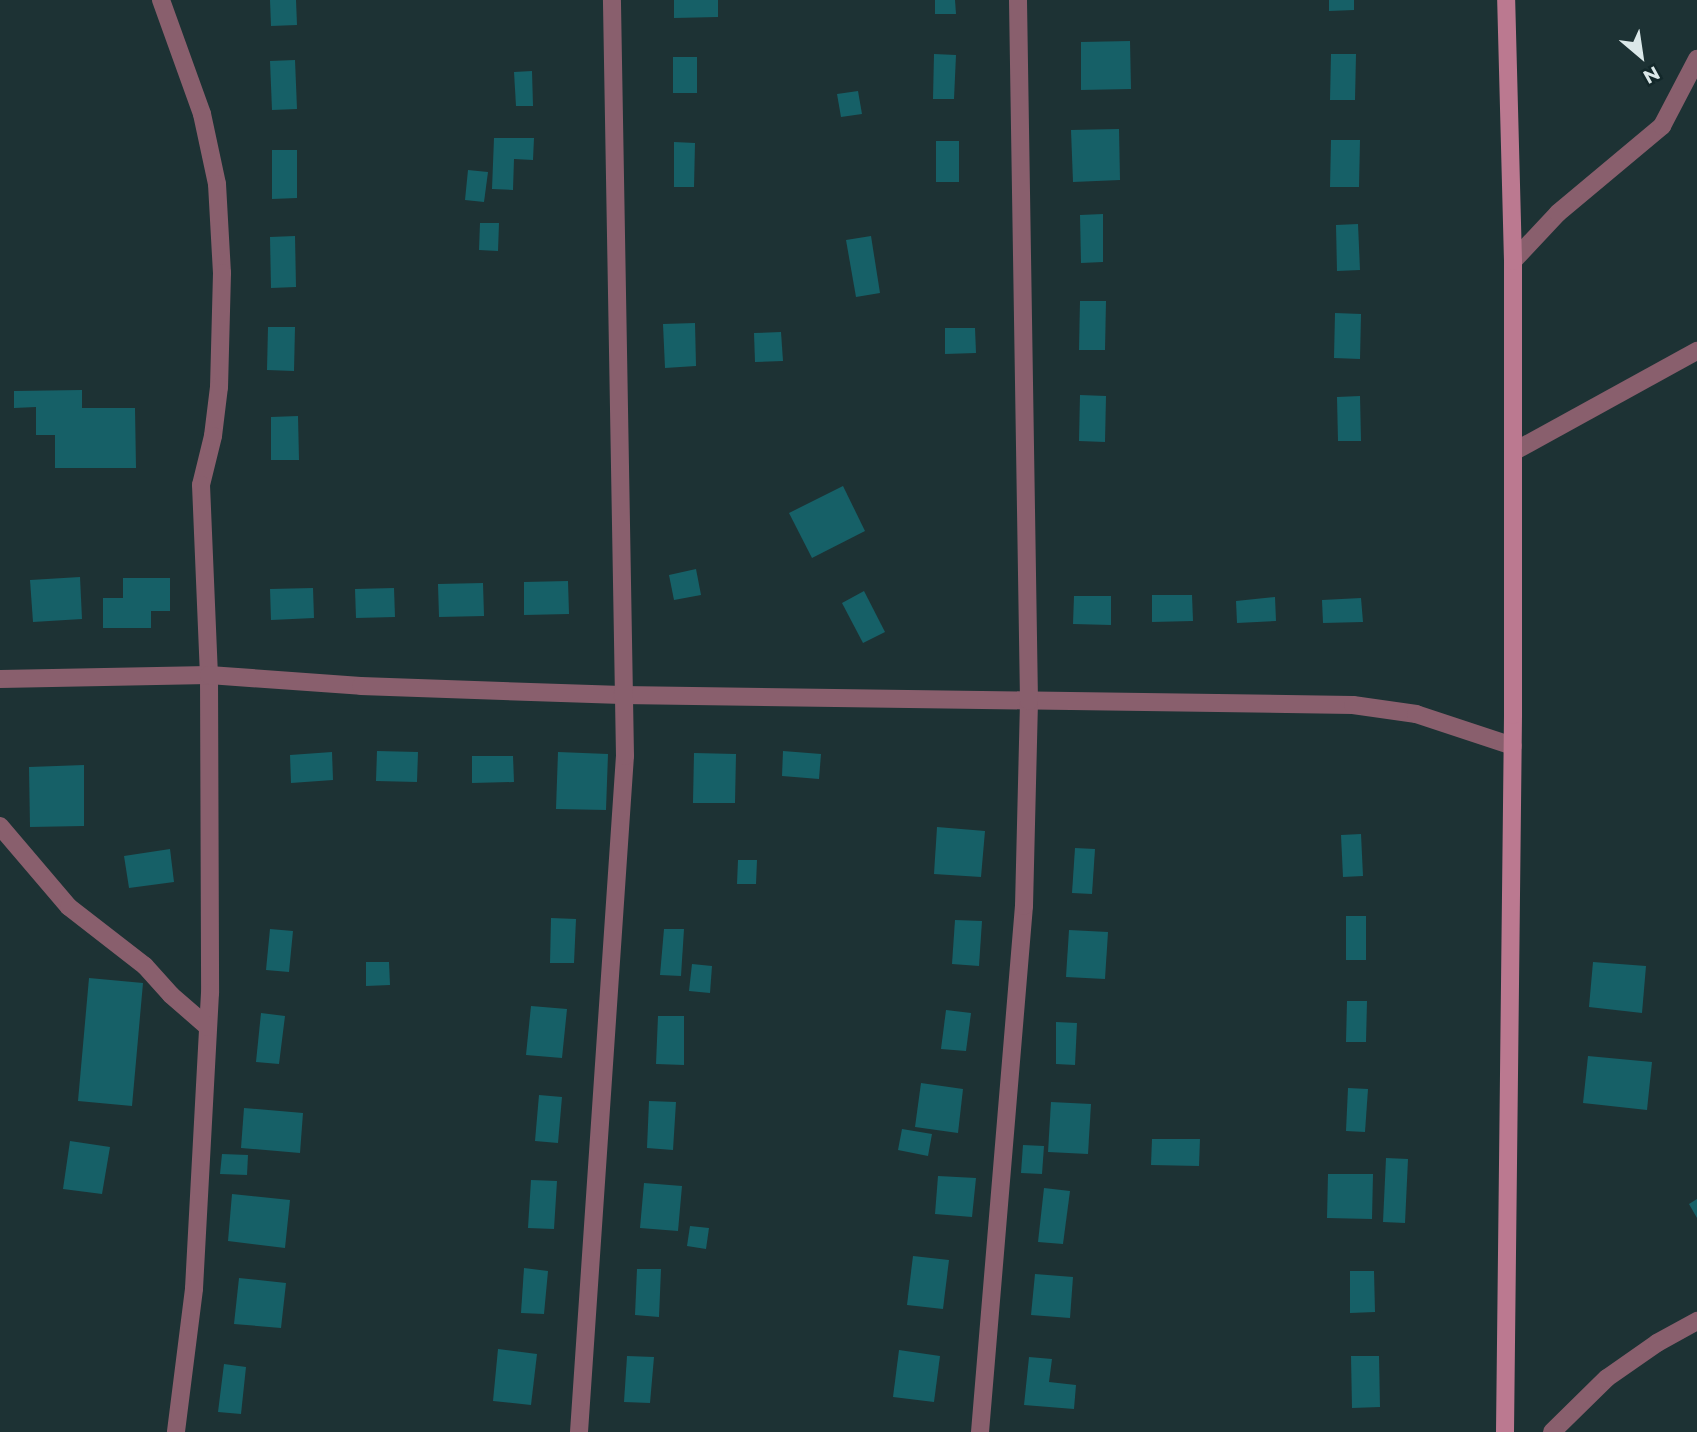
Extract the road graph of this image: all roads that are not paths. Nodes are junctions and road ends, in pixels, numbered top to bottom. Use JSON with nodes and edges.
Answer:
{"nodes":[{"id":1,"x":161,"y":0,"type":"edge"},
{"id":2,"x":612,"y":0,"type":"edge"},
{"id":3,"x":1018,"y":0,"type":"edge"},
{"id":4,"x":1506,"y":0,"type":"edge"},
{"id":5,"x":1697,"y":59,"type":"edge"},
{"id":6,"x":1513,"y":261,"type":"junction"},
{"id":7,"x":1697,"y":351,"type":"edge"},
{"id":8,"x":1513,"y":452,"type":"junction"},
{"id":9,"x":209,"y":675,"type":"junction"},
{"id":10,"x":0,"y":679,"type":"edge"},
{"id":11,"x":622,"y":695,"type":"junction"},
{"id":12,"x":1029,"y":701,"type":"junction"},
{"id":13,"x":1513,"y":746,"type":"junction"},
{"id":14,"x":0,"y":826,"type":"edge"},
{"id":15,"x":208,"y":1027,"type":"junction"},
{"id":16,"x":1697,"y":1321,"type":"edge"},
{"id":17,"x":176,"y":1432,"type":"edge"},
{"id":18,"x":579,"y":1432,"type":"edge"},
{"id":19,"x":980,"y":1432,"type":"edge"},
{"id":20,"x":1505,"y":1432,"type":"edge"},
{"id":21,"x":1552,"y":1432,"type":"edge"}],
"edges":[{"from":1,"to":9,"type":"street"},
{"from":2,"to":11,"type":"street"},
{"from":3,"to":12,"type":"street"},
{"from":4,"to":6,"type":"street"},
{"from":5,"to":6,"type":"street"},
{"from":6,"to":8,"type":"street"},
{"from":7,"to":8,"type":"street"},
{"from":8,"to":13,"type":"street"},
{"from":9,"to":10,"type":"street"},
{"from":9,"to":11,"type":"street"},
{"from":9,"to":15,"type":"street"},
{"from":11,"to":12,"type":"street"},
{"from":11,"to":18,"type":"street"},
{"from":12,"to":13,"type":"street"},
{"from":12,"to":19,"type":"street"},
{"from":13,"to":20,"type":"street"},
{"from":14,"to":15,"type":"street"},
{"from":15,"to":17,"type":"street"},
{"from":16,"to":21,"type":"street"}]}
